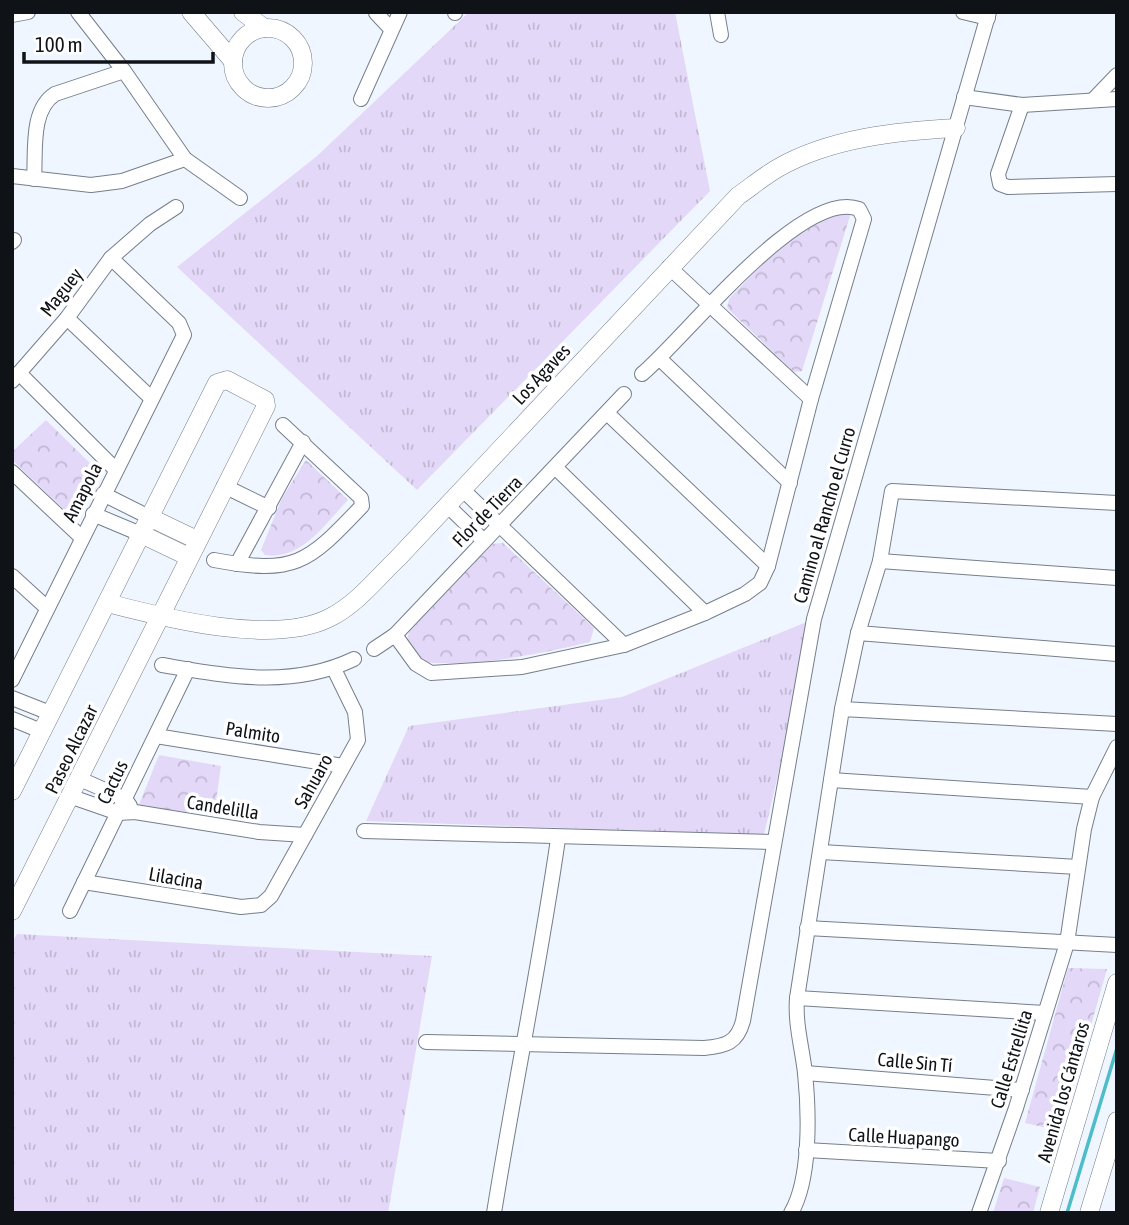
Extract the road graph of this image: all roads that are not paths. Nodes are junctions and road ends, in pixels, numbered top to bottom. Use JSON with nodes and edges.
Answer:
{"nodes":[{"id":1,"x":28,"y":12,"type":"edge"},
{"id":2,"x":78,"y":12,"type":"edge"},
{"id":3,"x":191,"y":12,"type":"edge"},
{"id":4,"x":243,"y":12,"type":"edge"},
{"id":5,"x":400,"y":12,"type":"edge"},
{"id":6,"x":717,"y":12,"type":"edge"},
{"id":7,"x":962,"y":12,"type":"edge"},
{"id":8,"x":376,"y":13,"type":"edge"},
{"id":9,"x":12,"y":15,"type":"edge"},
{"id":10,"x":988,"y":15,"type":"edge"},
{"id":11,"x":264,"y":28,"type":"junction"},
{"id":12,"x":391,"y":29,"type":"junction"},
{"id":13,"x":721,"y":35,"type":"dead end"},
{"id":14,"x":233,"y":61,"type":"junction"},
{"id":15,"x":124,"y":71,"type":"junction"},
{"id":16,"x":1117,"y":75,"type":"edge"},
{"id":17,"x":964,"y":97,"type":"junction"},
{"id":18,"x":361,"y":99,"type":"dead end"},
{"id":19,"x":1117,"y":99,"type":"edge"},
{"id":20,"x":1093,"y":100,"type":"junction"},
{"id":21,"x":1022,"y":105,"type":"junction"},
{"id":22,"x":957,"y":128,"type":"junction"},
{"id":23,"x":185,"y":159,"type":"junction"},
{"id":24,"x":12,"y":176,"type":"edge"},
{"id":25,"x":34,"y":179,"type":"junction"},
{"id":26,"x":1117,"y":184,"type":"edge"},
{"id":27,"x":240,"y":198,"type":"dead end"},
{"id":28,"x":176,"y":207,"type":"dead end"},
{"id":29,"x":111,"y":258,"type":"junction"},
{"id":30,"x":669,"y":267,"type":"junction"},
{"id":31,"x":710,"y":307,"type":"junction"},
{"id":32,"x":67,"y":318,"type":"junction"},
{"id":33,"x":660,"y":359,"type":"junction"},
{"id":34,"x":642,"y":374,"type":"dead end"},
{"id":35,"x":15,"y":377,"type":"edge"},
{"id":36,"x":624,"y":394,"type":"dead end"},
{"id":37,"x":151,"y":398,"type":"junction"},
{"id":38,"x":811,"y":399,"type":"junction"},
{"id":39,"x":607,"y":413,"type":"junction"},
{"id":40,"x":283,"y":425,"type":"dead end"},
{"id":41,"x":303,"y":442,"type":"junction"},
{"id":42,"x":556,"y":468,"type":"junction"},
{"id":43,"x":115,"y":469,"type":"junction"},
{"id":44,"x":12,"y":472,"type":"edge"},
{"id":45,"x":790,"y":482,"type":"junction"},
{"id":46,"x":224,"y":486,"type":"junction"},
{"id":47,"x":463,"y":490,"type":"junction"},
{"id":48,"x":103,"y":494,"type":"junction"},
{"id":49,"x":1117,"y":503,"type":"edge"},
{"id":50,"x":448,"y":506,"type":"junction"},
{"id":51,"x":269,"y":508,"type":"junction"},
{"id":52,"x":93,"y":514,"type":"junction"},
{"id":53,"x":501,"y":524,"type":"junction"},
{"id":54,"x":147,"y":526,"type":"junction"},
{"id":55,"x":81,"y":537,"type":"junction"},
{"id":56,"x":197,"y":540,"type":"junction"},
{"id":57,"x":484,"y":541,"type":"junction"},
{"id":58,"x":189,"y":557,"type":"junction"},
{"id":59,"x":214,"y":560,"type":"dead end"},
{"id":60,"x":880,"y":561,"type":"junction"},
{"id":61,"x":237,"y":564,"type":"junction"},
{"id":62,"x":768,"y":566,"type":"junction"},
{"id":63,"x":12,"y":576,"type":"edge"},
{"id":64,"x":1117,"y":578,"type":"edge"},
{"id":65,"x":107,"y":603,"type":"junction"},
{"id":66,"x":47,"y":608,"type":"junction"},
{"id":67,"x":705,"y":613,"type":"junction"},
{"id":68,"x":158,"y":617,"type":"junction"},
{"id":69,"x":858,"y":633,"type":"junction"},
{"id":70,"x":395,"y":635,"type":"junction"},
{"id":71,"x":624,"y":645,"type":"junction"},
{"id":72,"x":374,"y":649,"type":"dead end"},
{"id":73,"x":1117,"y":654,"type":"edge"},
{"id":74,"x":354,"y":659,"type":"dead end"},
{"id":75,"x":162,"y":665,"type":"dead end"},
{"id":76,"x":188,"y":669,"type":"junction"},
{"id":77,"x":334,"y":669,"type":"junction"},
{"id":78,"x":12,"y":680,"type":"edge"},
{"id":79,"x":12,"y":698,"type":"edge"},
{"id":80,"x":842,"y":709,"type":"junction"},
{"id":81,"x":50,"y":713,"type":"junction"},
{"id":82,"x":12,"y":719,"type":"edge"},
{"id":83,"x":1117,"y":724,"type":"edge"},
{"id":84,"x":41,"y":731,"type":"junction"},
{"id":85,"x":156,"y":736,"type":"junction"},
{"id":86,"x":1117,"y":747,"type":"edge"},
{"id":87,"x":343,"y":766,"type":"junction"},
{"id":88,"x":80,"y":779,"type":"junction"},
{"id":89,"x":831,"y":780,"type":"junction"},
{"id":90,"x":12,"y":791,"type":"edge"},
{"id":91,"x":72,"y":797,"type":"junction"},
{"id":92,"x":1092,"y":797,"type":"junction"},
{"id":93,"x":124,"y":799,"type":"junction"},
{"id":94,"x":118,"y":813,"type":"junction"},
{"id":95,"x":135,"y":813,"type":"junction"},
{"id":96,"x":364,"y":831,"type":"dead end"},
{"id":97,"x":305,"y":835,"type":"junction"},
{"id":98,"x":558,"y":839,"type":"junction"},
{"id":99,"x":774,"y":842,"type":"junction"},
{"id":100,"x":821,"y":852,"type":"junction"},
{"id":101,"x":1078,"y":867,"type":"junction"},
{"id":102,"x":85,"y":882,"type":"junction"},
{"id":103,"x":14,"y":902,"type":"edge"},
{"id":104,"x":261,"y":905,"type":"joint"},
{"id":105,"x":70,"y":911,"type":"dead end"},
{"id":106,"x":807,"y":928,"type":"junction"},
{"id":107,"x":1068,"y":943,"type":"junction"},
{"id":108,"x":1117,"y":945,"type":"edge"},
{"id":109,"x":1117,"y":984,"type":"edge"},
{"id":110,"x":797,"y":998,"type":"junction"},
{"id":111,"x":1045,"y":1013,"type":"junction"},
{"id":112,"x":426,"y":1042,"type":"dead end"},
{"id":113,"x":521,"y":1045,"type":"junction"},
{"id":114,"x":805,"y":1073,"type":"junction"},
{"id":115,"x":1022,"y":1090,"type":"junction"},
{"id":116,"x":1117,"y":1121,"type":"edge"},
{"id":117,"x":806,"y":1150,"type":"junction"},
{"id":118,"x":1111,"y":1159,"type":"edge"},
{"id":119,"x":999,"y":1161,"type":"junction"},
{"id":120,"x":494,"y":1213,"type":"edge"},
{"id":121,"x":791,"y":1213,"type":"edge"},
{"id":122,"x":979,"y":1213,"type":"edge"},
{"id":123,"x":1049,"y":1213,"type":"edge"},
{"id":124,"x":1088,"y":1213,"type":"edge"}],
"edges":[{"from":1,"to":9,"type":"street"},
{"from":2,"to":15,"type":"street"},
{"from":3,"to":14,"type":"street"},
{"from":4,"to":11,"type":"street"},
{"from":5,"to":12,"type":"street"},
{"from":6,"to":13,"type":"street"},
{"from":7,"to":10,"type":"street"},
{"from":8,"to":12,"type":"street"},
{"from":10,"to":17,"type":"street","name":"Camino al Rancho el Curro"},
{"from":11,"to":14,"type":"street"},
{"from":11,"to":14,"type":"street"},
{"from":12,"to":18,"type":"street"},
{"from":15,"to":23,"type":"street"},
{"from":15,"to":25,"type":"street"},
{"from":16,"to":20,"type":"street"},
{"from":17,"to":21,"type":"street"},
{"from":17,"to":22,"type":"street","name":"Camino al Rancho el Curro"},
{"from":19,"to":20,"type":"street"},
{"from":20,"to":21,"type":"street"},
{"from":21,"to":26,"type":"street"},
{"from":22,"to":30,"type":"street","name":"Los Agaves"},
{"from":22,"to":99,"type":"street","name":"Camino al Rancho el Curro"},
{"from":23,"to":25,"type":"street"},
{"from":23,"to":27,"type":"street"},
{"from":24,"to":25,"type":"street"},
{"from":28,"to":29,"type":"street","name":"Maguey"},
{"from":29,"to":32,"type":"street","name":"Maguey"},
{"from":29,"to":37,"type":"street","name":"Amapola"},
{"from":30,"to":31,"type":"street"},
{"from":30,"to":47,"type":"street","name":"Los Agaves"},
{"from":31,"to":33,"type":"street"},
{"from":31,"to":38,"type":"street"},
{"from":31,"to":38,"type":"street"},
{"from":32,"to":35,"type":"street","name":"Maguey"},
{"from":32,"to":37,"type":"street"},
{"from":33,"to":34,"type":"street"},
{"from":33,"to":45,"type":"street"},
{"from":35,"to":43,"type":"street"},
{"from":36,"to":39,"type":"street","name":"Flor de Tierra"},
{"from":37,"to":43,"type":"street","name":"Amapola"},
{"from":38,"to":45,"type":"street"},
{"from":39,"to":42,"type":"street","name":"Flor de Tierra"},
{"from":39,"to":62,"type":"street"},
{"from":40,"to":41,"type":"street"},
{"from":41,"to":51,"type":"street"},
{"from":41,"to":61,"type":"street"},
{"from":42,"to":53,"type":"street","name":"Flor de Tierra"},
{"from":42,"to":67,"type":"street"},
{"from":43,"to":48,"type":"street","name":"Amapola"},
{"from":44,"to":55,"type":"street"},
{"from":45,"to":62,"type":"street"},
{"from":46,"to":51,"type":"street"},
{"from":46,"to":54,"type":"street","name":"Paseo Alcazar"},
{"from":46,"to":56,"type":"street","name":"Paseo Alcazar"},
{"from":47,"to":50,"type":"street","name":"Los Agaves"},
{"from":47,"to":53,"type":"street"},
{"from":48,"to":52,"type":"street","name":"Amapola"},
{"from":48,"to":54,"type":"street"},
{"from":49,"to":60,"type":"street"},
{"from":50,"to":57,"type":"street"},
{"from":50,"to":68,"type":"street","name":"Los Agaves"},
{"from":51,"to":61,"type":"street"},
{"from":52,"to":54,"type":"street"},
{"from":52,"to":55,"type":"street","name":"Amapola"},
{"from":53,"to":57,"type":"street","name":"Flor de Tierra"},
{"from":53,"to":71,"type":"street"},
{"from":54,"to":56,"type":"street"},
{"from":54,"to":58,"type":"street"},
{"from":54,"to":65,"type":"street","name":"Paseo Alcazar"},
{"from":55,"to":66,"type":"street","name":"Amapola"},
{"from":56,"to":58,"type":"street","name":"Paseo Alcazar"},
{"from":57,"to":70,"type":"street","name":"Flor de Tierra"},
{"from":58,"to":68,"type":"street","name":"Paseo Alcazar"},
{"from":59,"to":61,"type":"street"},
{"from":60,"to":64,"type":"street"},
{"from":60,"to":69,"type":"street"},
{"from":62,"to":67,"type":"street"},
{"from":63,"to":66,"type":"street"},
{"from":65,"to":68,"type":"street","name":"Los Agaves"},
{"from":65,"to":81,"type":"street","name":"Paseo Alcazar"},
{"from":66,"to":78,"type":"street","name":"Amapola"},
{"from":67,"to":71,"type":"street"},
{"from":68,"to":88,"type":"street","name":"Paseo Alcazar"},
{"from":69,"to":73,"type":"street"},
{"from":69,"to":80,"type":"street"},
{"from":70,"to":71,"type":"street"},
{"from":70,"to":72,"type":"street","name":"Flor de Tierra"},
{"from":74,"to":77,"type":"street"},
{"from":75,"to":76,"type":"street"},
{"from":76,"to":77,"type":"street"},
{"from":76,"to":85,"type":"street","name":"Cactus"},
{"from":77,"to":87,"type":"street","name":"Sahuaro"},
{"from":79,"to":81,"type":"street"},
{"from":80,"to":83,"type":"street"},
{"from":80,"to":89,"type":"street"},
{"from":81,"to":84,"type":"street","name":"Paseo Alcazar"},
{"from":82,"to":84,"type":"street"},
{"from":84,"to":90,"type":"street","name":"Paseo Alcazar"},
{"from":85,"to":87,"type":"street","name":"Palmito"},
{"from":85,"to":93,"type":"street","name":"Cactus"},
{"from":86,"to":92,"type":"street","name":"Calle Estrellita"},
{"from":87,"to":97,"type":"street","name":"Sahuaro"},
{"from":88,"to":91,"type":"street","name":"Paseo Alcazar"},
{"from":88,"to":93,"type":"street"},
{"from":89,"to":92,"type":"street"},
{"from":89,"to":100,"type":"street"},
{"from":91,"to":94,"type":"street","name":"Candelilla"},
{"from":91,"to":103,"type":"street","name":"Paseo Alcazar"},
{"from":92,"to":101,"type":"street","name":"Calle Estrellita"},
{"from":93,"to":94,"type":"street","name":"Cactus"},
{"from":93,"to":95,"type":"street"},
{"from":94,"to":95,"type":"street","name":"Candelilla"},
{"from":94,"to":102,"type":"street","name":"Cactus"},
{"from":95,"to":97,"type":"street","name":"Candelilla"},
{"from":96,"to":98,"type":"street"},
{"from":97,"to":104,"type":"street","name":"Sahuaro"},
{"from":98,"to":99,"type":"street"},
{"from":98,"to":113,"type":"street"},
{"from":99,"to":113,"type":"street","name":"Camino al Rancho el Curro"},
{"from":100,"to":101,"type":"street"},
{"from":100,"to":106,"type":"street"},
{"from":101,"to":107,"type":"street","name":"Calle Estrellita"},
{"from":102,"to":104,"type":"street","name":"Lilacina"},
{"from":102,"to":105,"type":"street","name":"Cactus"},
{"from":106,"to":107,"type":"street"},
{"from":106,"to":110,"type":"street"},
{"from":107,"to":108,"type":"street"},
{"from":107,"to":111,"type":"street","name":"Calle Estrellita"},
{"from":109,"to":123,"type":"street","name":"Avenida los Cántaros"},
{"from":110,"to":111,"type":"street"},
{"from":110,"to":114,"type":"street"},
{"from":111,"to":115,"type":"street","name":"Calle Estrellita"},
{"from":112,"to":113,"type":"street"},
{"from":113,"to":120,"type":"street"},
{"from":114,"to":115,"type":"street","name":"Calle Sin Tí"},
{"from":114,"to":117,"type":"street"},
{"from":115,"to":119,"type":"street","name":"Calle Estrellita"},
{"from":116,"to":118,"type":"street"},
{"from":117,"to":119,"type":"street","name":"Calle Huapango"},
{"from":117,"to":121,"type":"street"},
{"from":118,"to":124,"type":"street"},
{"from":119,"to":122,"type":"street","name":"Calle Estrellita"}]}
